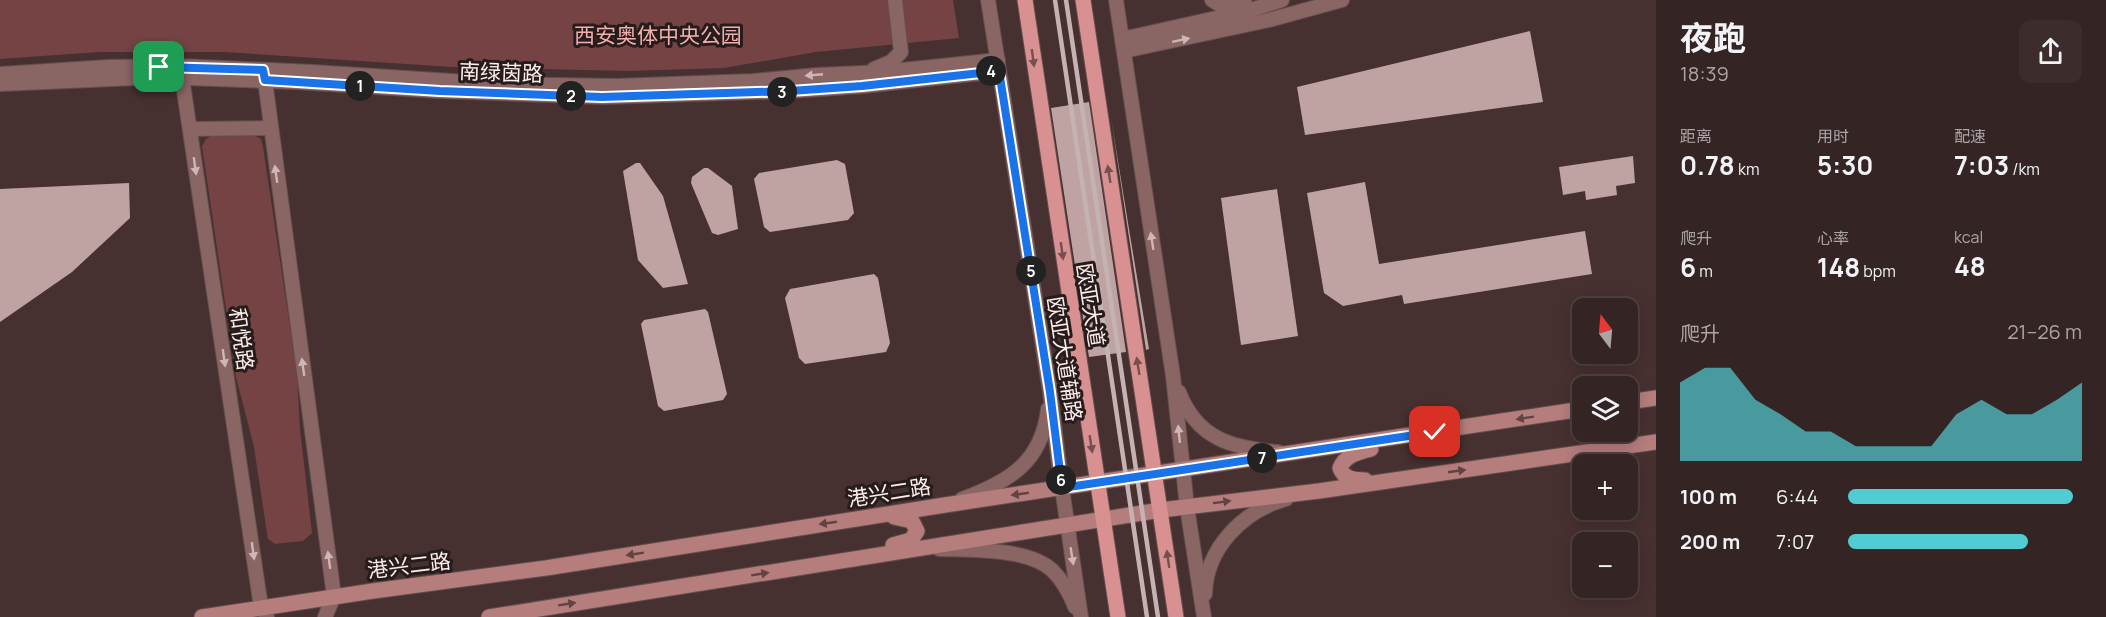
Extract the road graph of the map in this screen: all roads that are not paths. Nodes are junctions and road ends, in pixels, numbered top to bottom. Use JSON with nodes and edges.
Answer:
{"nodes":[{"id":1,"x":895,"y":0,"type":"edge"},
{"id":2,"x":988,"y":0,"type":"edge"},
{"id":3,"x":1024,"y":0,"type":"edge"},
{"id":4,"x":1083,"y":0,"type":"edge"},
{"id":5,"x":1116,"y":0,"type":"edge"},
{"id":6,"x":1212,"y":0,"type":"edge"},
{"id":7,"x":1275,"y":0,"type":"edge"},
{"id":8,"x":1282,"y":0,"type":"edge"},
{"id":9,"x":1342,"y":0,"type":"edge"},
{"id":10,"x":1123,"y":45,"type":"junction"},
{"id":11,"x":998,"y":65,"type":"junction"},
{"id":12,"x":181,"y":72,"type":"junction"},
{"id":13,"x":0,"y":74,"type":"edge"},
{"id":14,"x":846,"y":74,"type":"junction"},
{"id":15,"x":264,"y":75,"type":"junction"},
{"id":16,"x":0,"y":84,"type":"edge"},
{"id":17,"x":270,"y":128,"type":"junction"},
{"id":18,"x":190,"y":129,"type":"junction"},
{"id":19,"x":1173,"y":376,"type":"junction"},
{"id":20,"x":1050,"y":392,"type":"junction"},
{"id":21,"x":1656,"y":398,"type":"edge"},
{"id":22,"x":1638,"y":401,"type":"edge"},
{"id":23,"x":1572,"y":411,"type":"edge"},
{"id":24,"x":1435,"y":432,"type":"junction"},
{"id":25,"x":1656,"y":442,"type":"edge"},
{"id":26,"x":1313,"y":451,"type":"junction"},
{"id":27,"x":1183,"y":470,"type":"junction"},
{"id":28,"x":1155,"y":474,"type":"junction"},
{"id":29,"x":1427,"y":476,"type":"junction"},
{"id":30,"x":1097,"y":483,"type":"junction"},
{"id":31,"x":1062,"y":488,"type":"junction"},
{"id":32,"x":1319,"y":491,"type":"junction"},
{"id":33,"x":945,"y":505,"type":"junction"},
{"id":34,"x":1187,"y":507,"type":"junction"},
{"id":35,"x":1161,"y":510,"type":"junction"},
{"id":36,"x":874,"y":516,"type":"junction"},
{"id":37,"x":1103,"y":520,"type":"junction"},
{"id":38,"x":1067,"y":524,"type":"junction"},
{"id":39,"x":913,"y":549,"type":"junction"},
{"id":40,"x":841,"y":561,"type":"junction"},
{"id":41,"x":334,"y":596,"type":"junction"},
{"id":42,"x":264,"y":612,"type":"edge"},
{"id":43,"x":202,"y":617,"type":"edge"},
{"id":44,"x":326,"y":617,"type":"edge"},
{"id":45,"x":489,"y":617,"type":"edge"},
{"id":46,"x":1079,"y":617,"type":"edge"},
{"id":47,"x":1118,"y":617,"type":"edge"},
{"id":48,"x":1176,"y":617,"type":"edge"},
{"id":49,"x":1205,"y":617,"type":"edge"}],
"edges":[{"from":1,"to":14,"type":"street"},
{"from":2,"to":11,"type":"street","name":"欧亚大道辅路"},
{"from":3,"to":30,"type":"main road","name":"欧亚大道","one_way":true},
{"from":28,"to":4,"type":"main road","name":"欧亚大道","one_way":true},
{"from":5,"to":10,"type":"street"},
{"from":6,"to":7,"type":"street"},
{"from":8,"to":10,"type":"street"},
{"from":10,"to":9,"type":"street","one_way":true},
{"from":19,"to":10,"type":"street","one_way":true},
{"from":11,"to":14,"type":"street","name":"南绿茵路"},
{"from":11,"to":15,"type":"street","name":"南绿茵路"},
{"from":11,"to":20,"type":"street","name":"欧亚大道辅路"},
{"from":12,"to":13,"type":"street","name":"南绿茵路"},
{"from":12,"to":15,"type":"street","name":"南绿茵路"},
{"from":12,"to":16,"type":"street","name":"南绿茵路"},
{"from":12,"to":18,"type":"street","name":"和悦路"},
{"from":14,"to":15,"type":"street","name":"南绿茵路","one_way":true},
{"from":15,"to":17,"type":"street"},
{"from":17,"to":18,"type":"street"},
{"from":41,"to":17,"type":"street","one_way":true},
{"from":18,"to":42,"type":"street","name":"和悦路","one_way":true},
{"from":19,"to":26,"type":"street"},
{"from":27,"to":19,"type":"street","one_way":true},
{"from":20,"to":31,"type":"street","name":"欧亚大道辅路"},
{"from":20,"to":33,"type":"street"},
{"from":21,"to":22,"type":"main road"},
{"from":23,"to":24,"type":"main road","name":"港兴二路","one_way":true},
{"from":24,"to":26,"type":"main road","name":"港兴二路"},
{"from":24,"to":29,"type":"main road"},
{"from":29,"to":25,"type":"main road","one_way":true},
{"from":26,"to":27,"type":"main road","name":"港兴二路"},
{"from":27,"to":28,"type":"main road","name":"港兴二路"},
{"from":27,"to":34,"type":"street"},
{"from":28,"to":30,"type":"main road","name":"港兴二路"},
{"from":28,"to":35,"type":"main road","name":"欧亚大道"},
{"from":29,"to":32,"type":"main road"},
{"from":30,"to":31,"type":"main road","name":"港兴二路"},
{"from":30,"to":37,"type":"main road","name":"欧亚大道"},
{"from":31,"to":33,"type":"main road","name":"港兴二路","one_way":true},
{"from":31,"to":38,"type":"street","name":"欧亚大道辅路"},
{"from":34,"to":32,"type":"main road","one_way":true},
{"from":32,"to":49,"type":"street"},
{"from":33,"to":36,"type":"main road","name":"港兴二路"},
{"from":34,"to":35,"type":"main road"},
{"from":34,"to":49,"type":"street"},
{"from":35,"to":37,"type":"main road"},
{"from":48,"to":35,"type":"main road","name":"欧亚大道","one_way":true},
{"from":36,"to":40,"type":"main road"},
{"from":36,"to":41,"type":"main road","name":"港兴二路","one_way":true},
{"from":37,"to":38,"type":"main road"},
{"from":37,"to":47,"type":"main road","name":"欧亚大道"},
{"from":38,"to":39,"type":"main road"},
{"from":38,"to":46,"type":"street","name":"欧亚大道辅路","one_way":true},
{"from":39,"to":40,"type":"main road"},
{"from":39,"to":46,"type":"street"},
{"from":45,"to":40,"type":"main road","one_way":true},
{"from":41,"to":42,"type":"main road","name":"港兴二路"},
{"from":41,"to":44,"type":"street"},
{"from":42,"to":43,"type":"main road","name":"港兴二路"}]}
